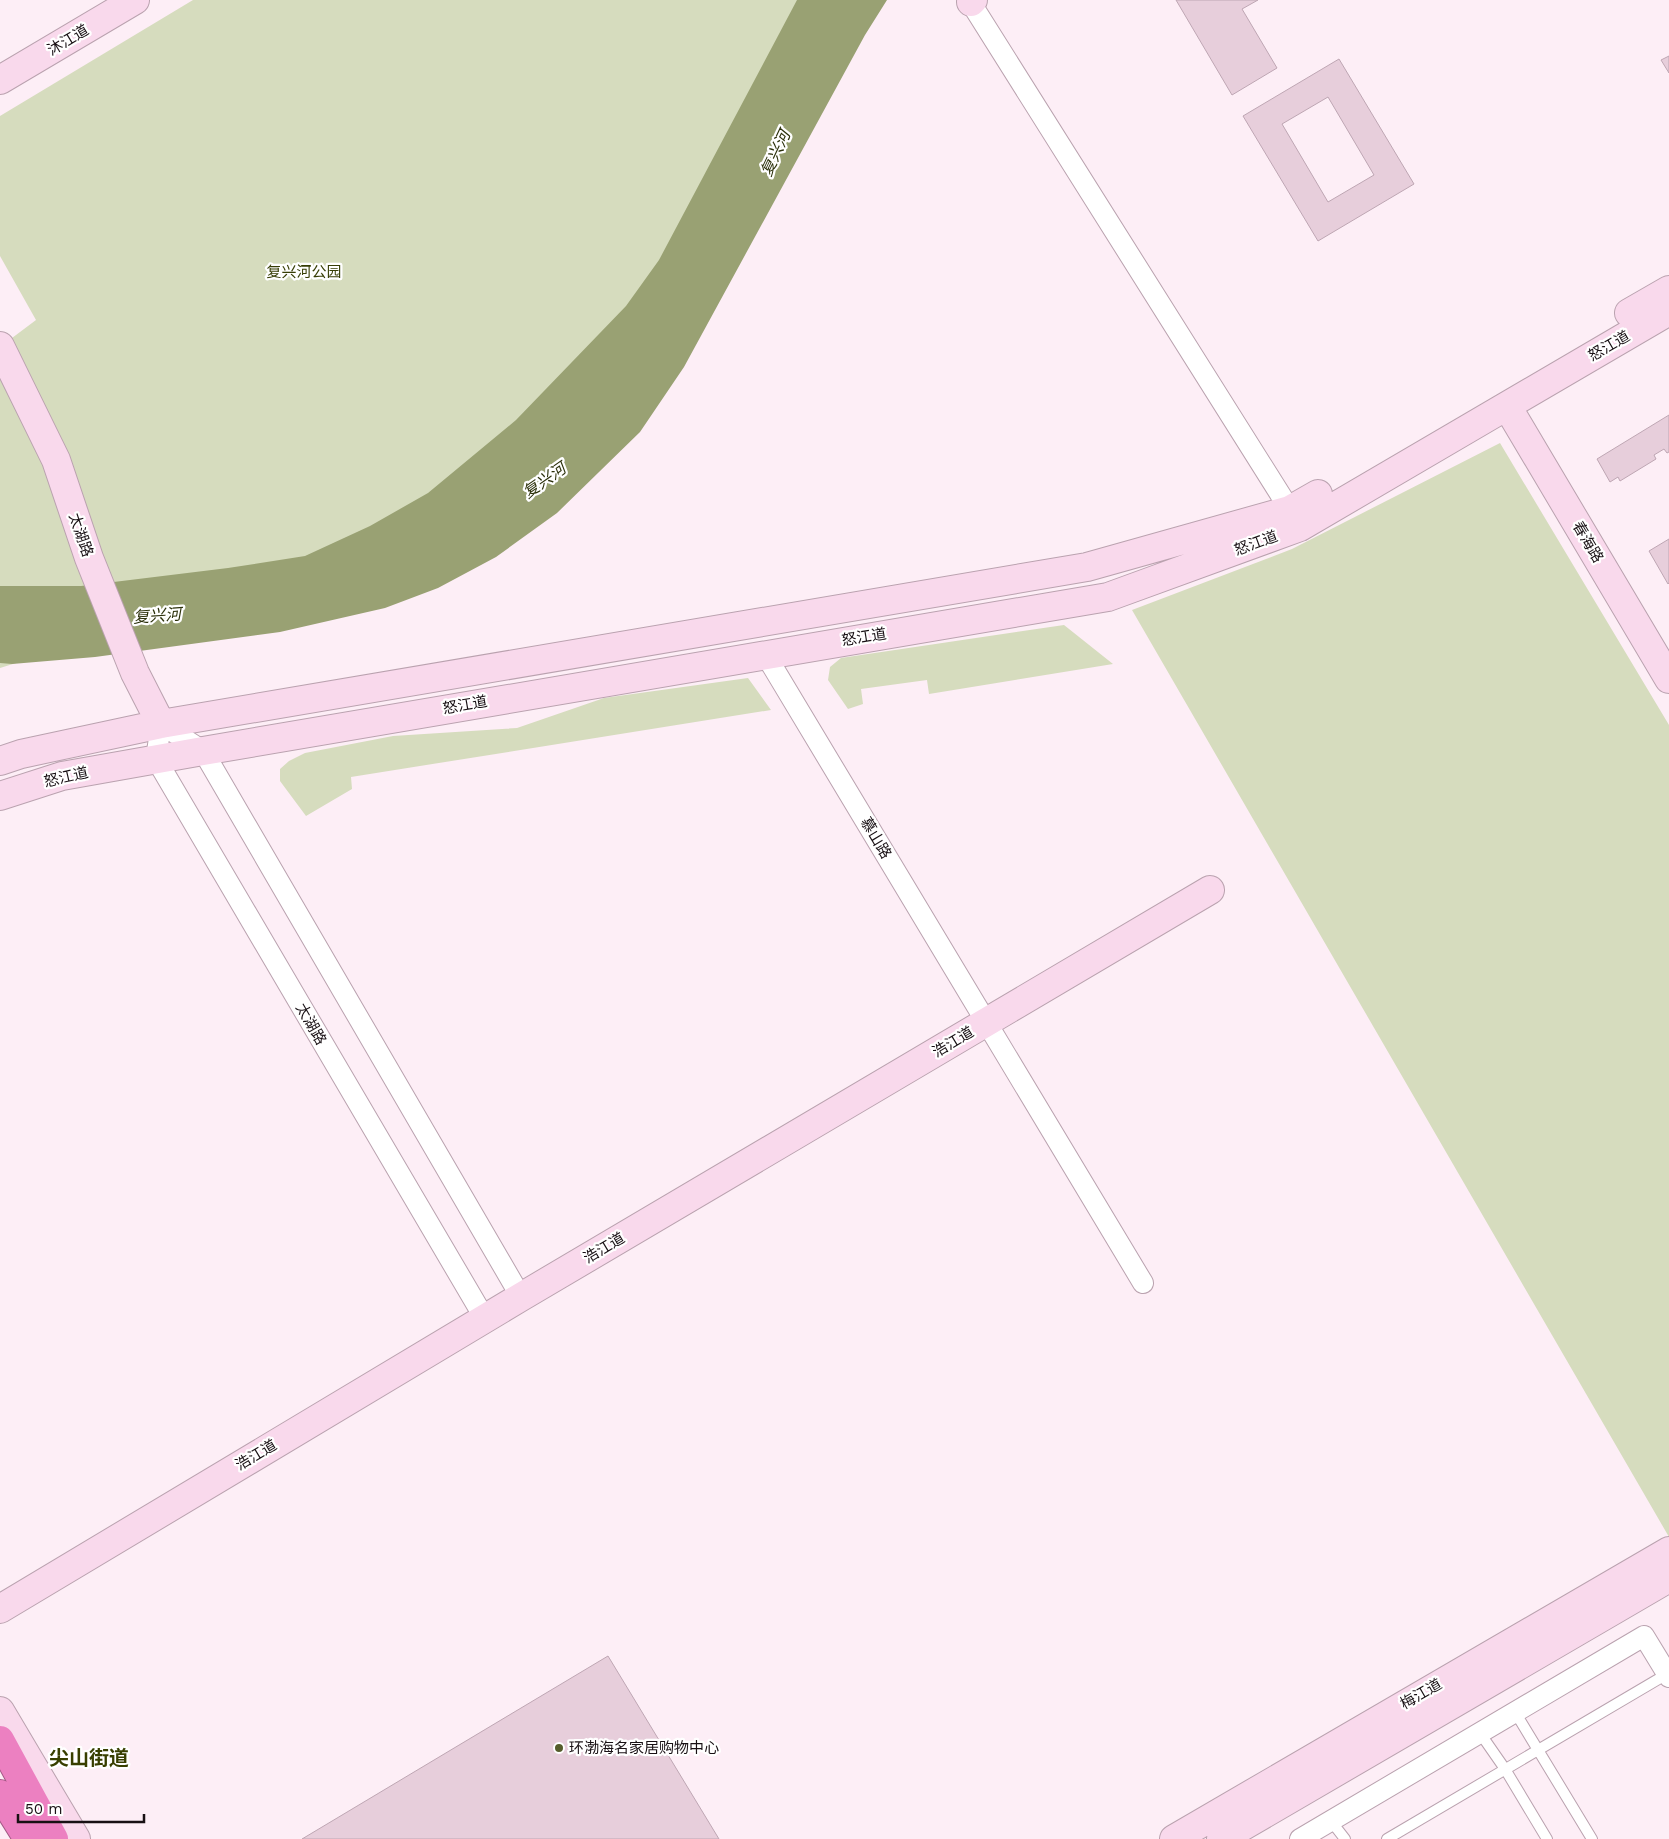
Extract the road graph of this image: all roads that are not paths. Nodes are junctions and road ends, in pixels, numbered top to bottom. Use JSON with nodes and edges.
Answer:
{"nodes":[{"id":1,"x":135,"y":0,"type":"edge"},
{"id":2,"x":971,"y":1,"type":"edge"},
{"id":3,"x":0,"y":80,"type":"edge"},
{"id":4,"x":1669,"y":290,"type":"edge"},
{"id":5,"x":1669,"y":312,"type":"edge"},
{"id":6,"x":0,"y":346,"type":"edge"},
{"id":7,"x":1507,"y":406,"type":"junction"},
{"id":8,"x":1295,"y":518,"type":"junction"},
{"id":9,"x":765,"y":654,"type":"junction"},
{"id":10,"x":1669,"y":678,"type":"edge"},
{"id":11,"x":161,"y":724,"type":"junction"},
{"id":12,"x":203,"y":750,"type":"junction"},
{"id":13,"x":156,"y":760,"type":"junction"},
{"id":14,"x":0,"y":761,"type":"edge"},
{"id":15,"x":0,"y":796,"type":"edge"},
{"id":16,"x":1210,"y":890,"type":"dead end"},
{"id":17,"x":987,"y":1022,"type":"junction"},
{"id":18,"x":1143,"y":1283,"type":"dead end"},
{"id":19,"x":521,"y":1297,"type":"junction"},
{"id":20,"x":485,"y":1319,"type":"junction"},
{"id":21,"x":1669,"y":1551,"type":"edge"},
{"id":22,"x":1669,"y":1578,"type":"edge"},
{"id":23,"x":0,"y":1609,"type":"edge"},
{"id":24,"x":1668,"y":1675,"type":"edge"},
{"id":25,"x":0,"y":1711,"type":"edge"},
{"id":26,"x":1515,"y":1712,"type":"junction"},
{"id":27,"x":0,"y":1722,"type":"edge"},
{"id":28,"x":1480,"y":1733,"type":"junction"},
{"id":29,"x":0,"y":1740,"type":"edge"},
{"id":30,"x":1538,"y":1750,"type":"junction"},
{"id":31,"x":29,"y":1760,"type":"junction"},
{"id":32,"x":1505,"y":1769,"type":"junction"},
{"id":33,"x":0,"y":1794,"type":"edge"},
{"id":34,"x":1331,"y":1820,"type":"junction"},
{"id":35,"x":28,"y":1839,"type":"edge"},
{"id":36,"x":54,"y":1839,"type":"edge"},
{"id":37,"x":76,"y":1839,"type":"edge"},
{"id":38,"x":1174,"y":1839,"type":"edge"},
{"id":39,"x":1221,"y":1839,"type":"edge"},
{"id":40,"x":1300,"y":1839,"type":"edge"},
{"id":41,"x":1345,"y":1839,"type":"edge"},
{"id":42,"x":1387,"y":1839,"type":"edge"},
{"id":43,"x":1548,"y":1839,"type":"edge"},
{"id":44,"x":1592,"y":1839,"type":"edge"}],
"edges":[{"from":1,"to":3,"type":"street","name":"沐江道"},
{"from":2,"to":8,"type":"street"},
{"from":4,"to":8,"type":"street","name":"怒江道"},
{"from":5,"to":7,"type":"street","name":"怒江道"},
{"from":6,"to":11,"type":"street","name":"太湖路"},
{"from":7,"to":8,"type":"street","name":"怒江道"},
{"from":7,"to":10,"type":"street","name":"春海路"},
{"from":8,"to":9,"type":"street","name":"怒江道"},
{"from":8,"to":11,"type":"street","name":"怒江道"},
{"from":9,"to":12,"type":"street","name":"怒江道"},
{"from":9,"to":17,"type":"street","name":"慕山路"},
{"from":11,"to":12,"type":"street"},
{"from":11,"to":13,"type":"street"},
{"from":11,"to":14,"type":"street","name":"怒江道"},
{"from":12,"to":13,"type":"street","name":"怒江道"},
{"from":12,"to":19,"type":"street"},
{"from":13,"to":15,"type":"street","name":"怒江道"},
{"from":13,"to":20,"type":"street","name":"太湖路"},
{"from":16,"to":17,"type":"street","name":"浩江道"},
{"from":17,"to":18,"type":"street","name":"慕山路"},
{"from":17,"to":19,"type":"street","name":"浩江道"},
{"from":19,"to":20,"type":"street","name":"浩江道"},
{"from":20,"to":23,"type":"street","name":"浩江道"},
{"from":21,"to":38,"type":"street","name":"梅江道"},
{"from":22,"to":39,"type":"street","name":"梅江道"},
{"from":24,"to":26,"type":"street"},
{"from":24,"to":30,"type":"lane"},
{"from":25,"to":31,"type":"street"},
{"from":26,"to":28,"type":"street"},
{"from":26,"to":30,"type":"lane"},
{"from":27,"to":31,"type":"street"},
{"from":28,"to":32,"type":"lane"},
{"from":28,"to":34,"type":"street"},
{"from":29,"to":36,"type":"highway"},
{"from":30,"to":32,"type":"lane"},
{"from":30,"to":44,"type":"lane"},
{"from":31,"to":37,"type":"street"},
{"from":32,"to":42,"type":"lane"},
{"from":32,"to":43,"type":"lane"},
{"from":33,"to":35,"type":"highway"},
{"from":34,"to":40,"type":"street"},
{"from":34,"to":41,"type":"lane"}]}
